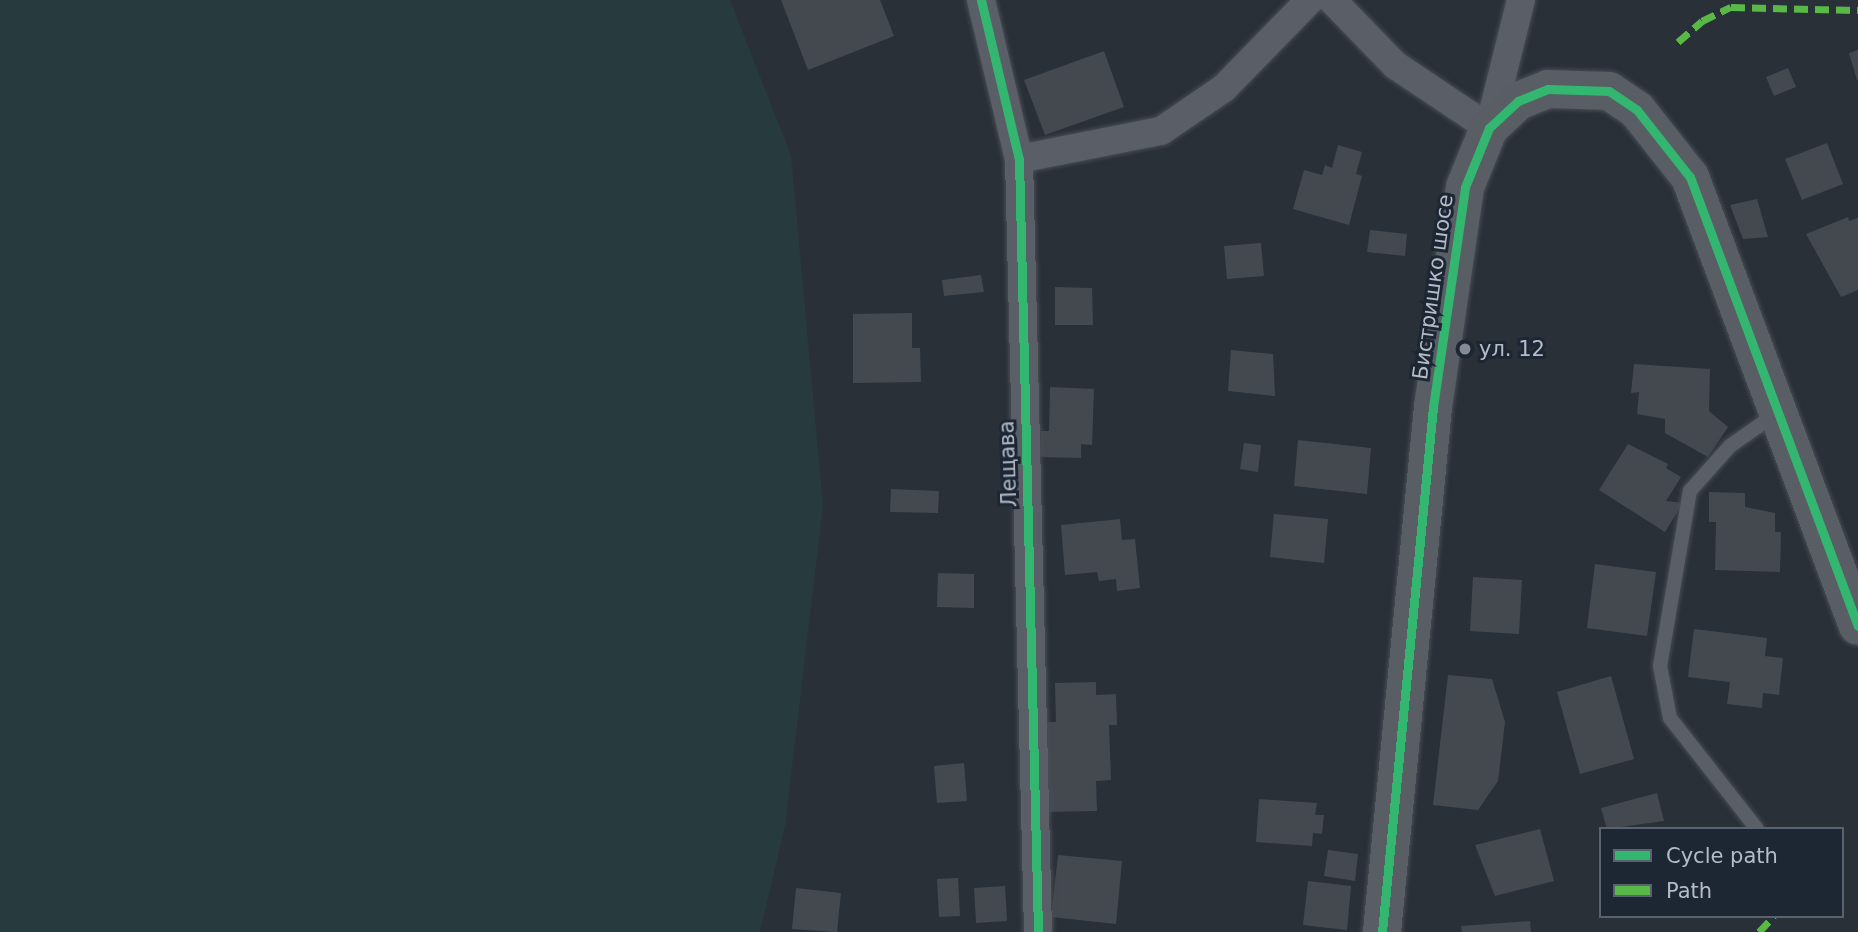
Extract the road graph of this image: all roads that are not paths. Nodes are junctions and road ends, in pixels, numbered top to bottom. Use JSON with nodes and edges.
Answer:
{"nodes":[{"id":1,"x":981,"y":0,"type":"edge"},
{"id":2,"x":1310,"y":0,"type":"edge"},
{"id":3,"x":1332,"y":0,"type":"edge"},
{"id":4,"x":1521,"y":0,"type":"edge"},
{"id":5,"x":1489,"y":128,"type":"junction"},
{"id":6,"x":1019,"y":159,"type":"junction"},
{"id":7,"x":1781,"y":411,"type":"junction"},
{"id":8,"x":1858,"y":626,"type":"edge"},
{"id":9,"x":1755,"y":827,"type":"edge"},
{"id":10,"x":1038,"y":932,"type":"edge"},
{"id":11,"x":1382,"y":932,"type":"edge"}],
"edges":[{"from":1,"to":6,"type":"street","name":"Лещава"},
{"from":2,"to":6,"type":"street"},
{"from":3,"to":5,"type":"street"},
{"from":4,"to":5,"type":"street"},
{"from":5,"to":7,"type":"street","name":"Бистришко шосе"},
{"from":5,"to":11,"type":"street","name":"Бистришко шосе"},
{"from":6,"to":10,"type":"street","name":"Лещава"},
{"from":7,"to":8,"type":"street","name":"Бистришко шосе"},
{"from":7,"to":9,"type":"lane"}]}
